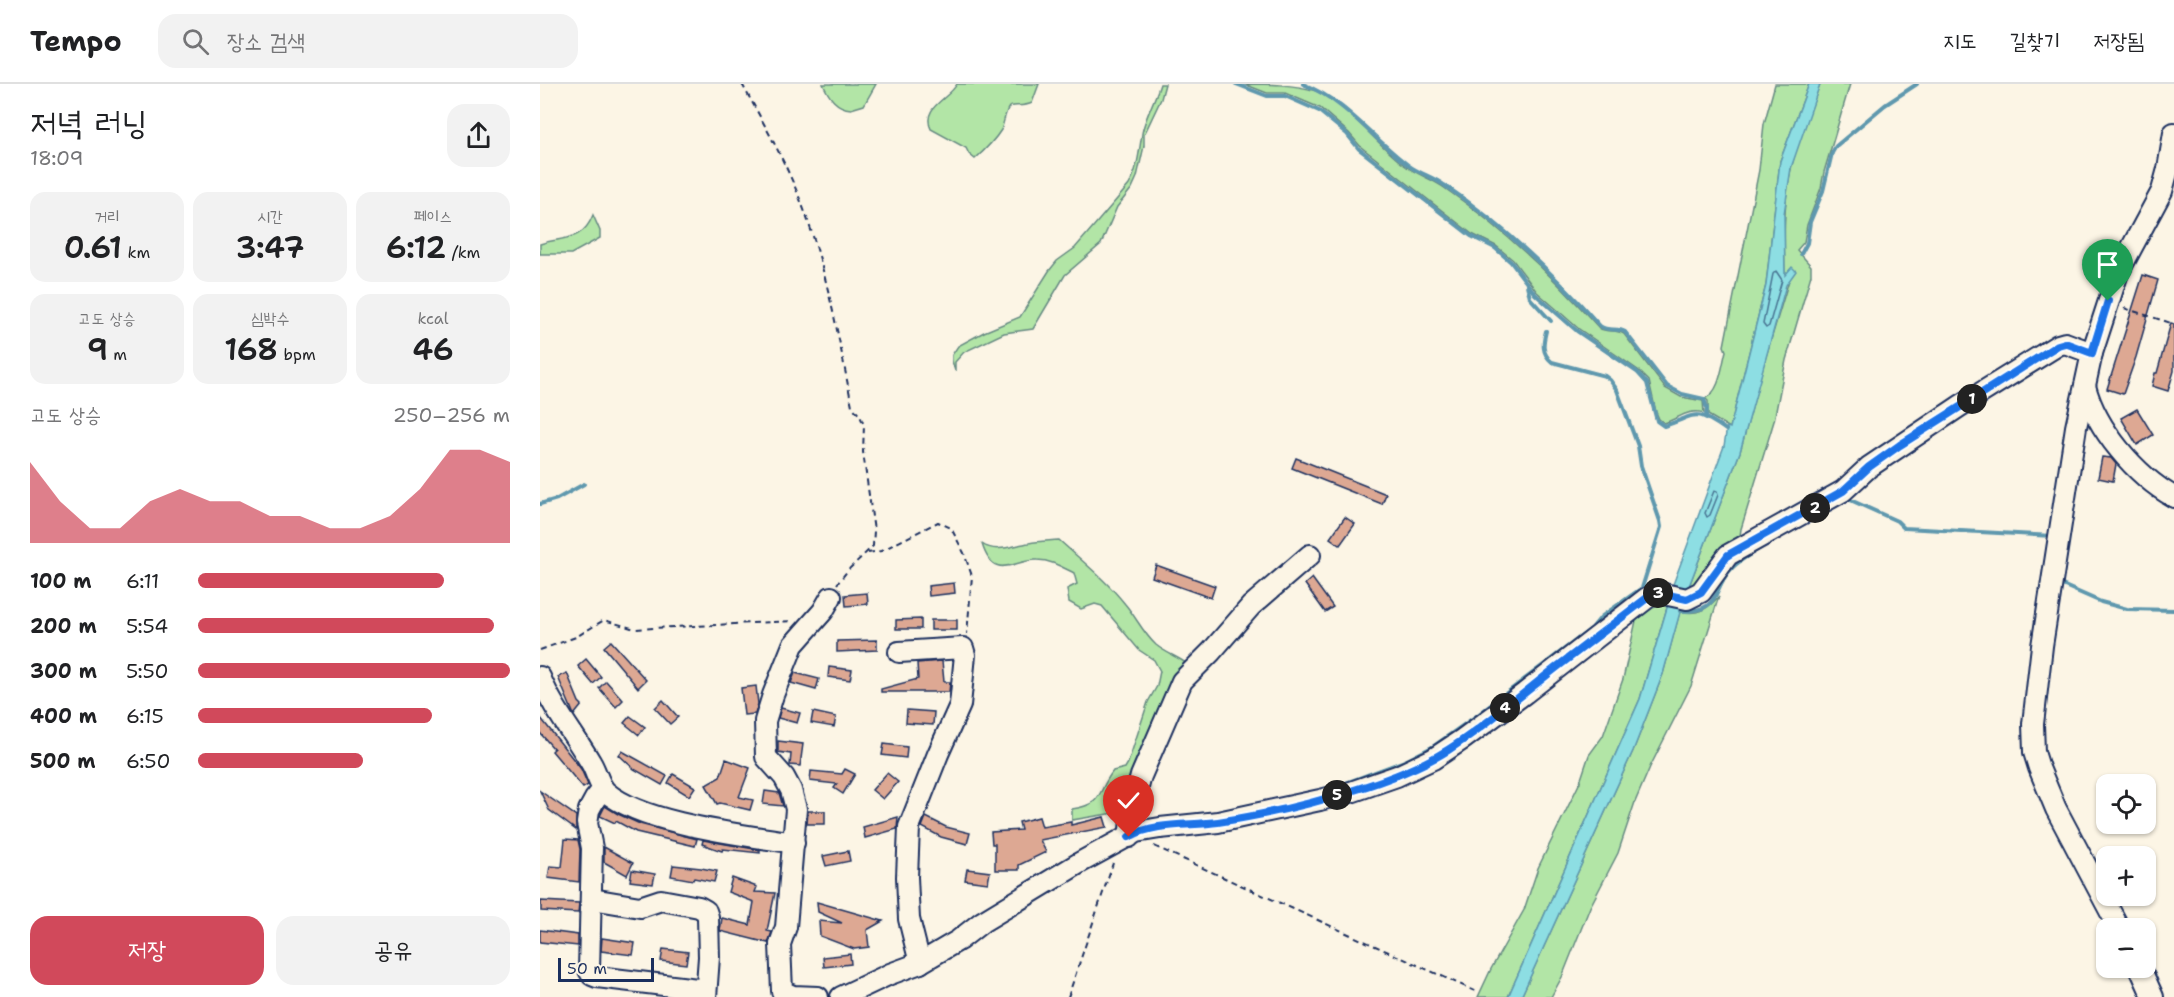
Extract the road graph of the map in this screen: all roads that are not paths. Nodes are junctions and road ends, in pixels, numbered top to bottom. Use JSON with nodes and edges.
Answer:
{"nodes":[{"id":1,"x":2174,"y":133,"type":"edge"},
{"id":2,"x":2092,"y":353,"type":"junction"},
{"id":3,"x":2085,"y":384,"type":"junction"},
{"id":4,"x":2174,"y":497,"type":"edge"},
{"id":5,"x":1310,"y":555,"type":"dead end"},
{"id":6,"x":831,"y":597,"type":"road end"},
{"id":7,"x":899,"y":652,"type":"dead end"},
{"id":8,"x":540,"y":677,"type":"edge"},
{"id":9,"x":603,"y":789,"type":"junction"},
{"id":10,"x":1128,"y":837,"type":"junction"},
{"id":11,"x":794,"y":843,"type":"junction"},
{"id":12,"x":592,"y":899,"type":"junction"},
{"id":13,"x":2114,"y":918,"type":"edge"},
{"id":14,"x":920,"y":963,"type":"junction"},
{"id":15,"x":2144,"y":978,"type":"edge"},
{"id":16,"x":706,"y":994,"type":"edge"},
{"id":17,"x":818,"y":997,"type":"edge"},
{"id":18,"x":841,"y":997,"type":"edge"},
{"id":19,"x":2152,"y":997,"type":"edge"}],
"edges":[{"from":1,"to":2,"type":"street"},
{"from":2,"to":3,"type":"street"},
{"from":2,"to":10,"type":"street"},
{"from":3,"to":4,"type":"street"},
{"from":3,"to":13,"type":"street"},
{"from":5,"to":10,"type":"street"},
{"from":6,"to":11,"type":"street"},
{"from":7,"to":14,"type":"street"},
{"from":8,"to":9,"type":"street"},
{"from":9,"to":11,"type":"street"},
{"from":9,"to":12,"type":"street"},
{"from":10,"to":14,"type":"street"},
{"from":11,"to":17,"type":"street"},
{"from":12,"to":16,"type":"street"},
{"from":12,"to":16,"type":"street"},
{"from":14,"to":18,"type":"street"},
{"from":15,"to":19,"type":"street"}]}
